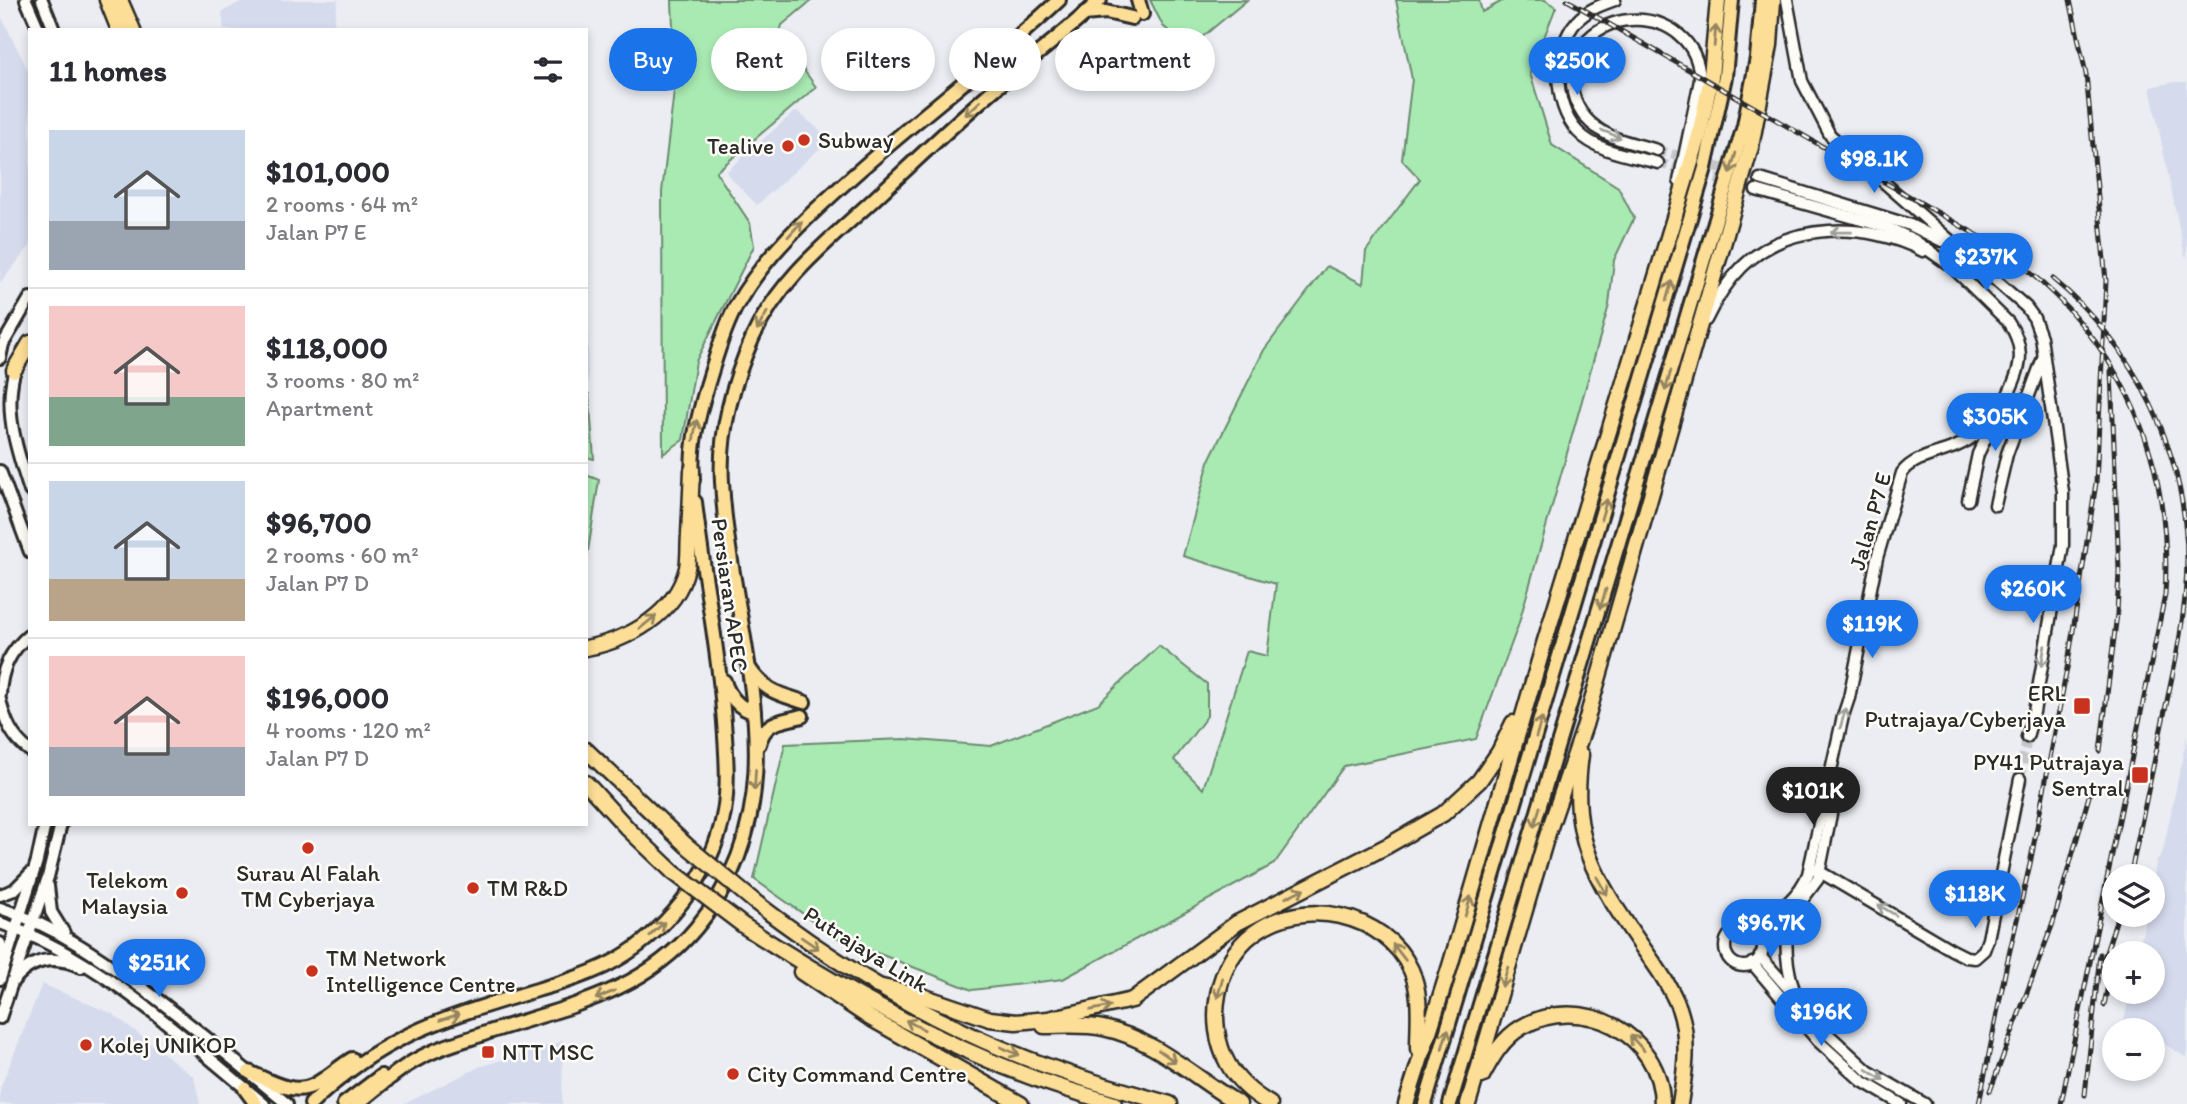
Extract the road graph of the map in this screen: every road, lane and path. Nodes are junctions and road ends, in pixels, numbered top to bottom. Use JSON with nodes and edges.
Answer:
{"nodes":[{"id":1,"x":26,"y":0,"type":"edge"},
{"id":2,"x":42,"y":0,"type":"edge"},
{"id":3,"x":107,"y":0,"type":"edge"},
{"id":4,"x":120,"y":0,"type":"edge"},
{"id":5,"x":1059,"y":0,"type":"edge"},
{"id":6,"x":1069,"y":0,"type":"edge"},
{"id":7,"x":1089,"y":0,"type":"edge"},
{"id":8,"x":1100,"y":0,"type":"edge"},
{"id":9,"x":1138,"y":0,"type":"edge"},
{"id":10,"x":1615,"y":0,"type":"edge"},
{"id":11,"x":1718,"y":0,"type":"edge"},
{"id":12,"x":1732,"y":0,"type":"edge"},
{"id":13,"x":1762,"y":0,"type":"edge"},
{"id":14,"x":1773,"y":0,"type":"edge"},
{"id":15,"x":1787,"y":0,"type":"edge"},
{"id":16,"x":1084,"y":14,"type":"junction"},
{"id":17,"x":38,"y":28,"type":"edge"},
{"id":18,"x":53,"y":28,"type":"edge"},
{"id":19,"x":118,"y":28,"type":"edge"},
{"id":20,"x":132,"y":28,"type":"edge"},
{"id":21,"x":1029,"y":28,"type":"edge"},
{"id":22,"x":1036,"y":28,"type":"edge"},
{"id":23,"x":1041,"y":49,"type":"edge"},
{"id":24,"x":1041,"y":50,"type":"edge"},
{"id":25,"x":955,"y":91,"type":"edge"},
{"id":26,"x":992,"y":91,"type":"edge"},
{"id":27,"x":1657,"y":150,"type":"tunnel mouth"},
{"id":28,"x":1658,"y":163,"type":"tunnel mouth"},
{"id":29,"x":1760,"y":179,"type":"tunnel mouth"},
{"id":30,"x":1756,"y":190,"type":"tunnel mouth"},
{"id":31,"x":1669,"y":230,"type":"junction"},
{"id":32,"x":1966,"y":256,"type":"junction"},
{"id":33,"x":1951,"y":266,"type":"junction"},
{"id":34,"x":28,"y":301,"type":"edge"},
{"id":35,"x":28,"y":336,"type":"edge"},
{"id":36,"x":28,"y":346,"type":"edge"},
{"id":37,"x":2045,"y":355,"type":"junction"},
{"id":38,"x":0,"y":358,"type":"edge"},
{"id":39,"x":14,"y":370,"type":"junction"},
{"id":40,"x":2005,"y":401,"type":"junction"},
{"id":41,"x":1678,"y":403,"type":"junction"},
{"id":42,"x":692,"y":470,"type":"junction"},
{"id":43,"x":0,"y":471,"type":"edge"},
{"id":44,"x":28,"y":485,"type":"edge"},
{"id":45,"x":1968,"y":500,"type":"dead end"},
{"id":46,"x":1995,"y":505,"type":"dead end"},
{"id":47,"x":28,"y":547,"type":"edge"},
{"id":48,"x":28,"y":636,"type":"edge"},
{"id":49,"x":1545,"y":644,"type":"junction"},
{"id":50,"x":588,"y":648,"type":"edge"},
{"id":51,"x":747,"y":665,"type":"junction"},
{"id":52,"x":721,"y":671,"type":"junction"},
{"id":53,"x":0,"y":698,"type":"edge"},
{"id":54,"x":746,"y":701,"type":"junction"},
{"id":55,"x":804,"y":702,"type":"dead end"},
{"id":56,"x":802,"y":716,"type":"dead end"},
{"id":57,"x":1585,"y":725,"type":"junction"},
{"id":58,"x":2027,"y":737,"type":"tunnel mouth"},
{"id":59,"x":726,"y":739,"type":"junction"},
{"id":60,"x":28,"y":749,"type":"edge"},
{"id":61,"x":757,"y":751,"type":"junction"},
{"id":62,"x":588,"y":752,"type":"edge"},
{"id":63,"x":2020,"y":779,"type":"tunnel mouth"},
{"id":64,"x":588,"y":785,"type":"edge"},
{"id":65,"x":1832,"y":788,"type":"junction"},
{"id":66,"x":45,"y":826,"type":"edge"},
{"id":67,"x":61,"y":826,"type":"edge"},
{"id":68,"x":1810,"y":866,"type":"junction"},
{"id":69,"x":35,"y":867,"type":"junction"},
{"id":70,"x":1821,"y":871,"type":"junction"},
{"id":71,"x":49,"y":873,"type":"junction"},
{"id":72,"x":0,"y":895,"type":"edge"},
{"id":73,"x":0,"y":908,"type":"edge"},
{"id":74,"x":19,"y":914,"type":"junction"},
{"id":75,"x":1789,"y":914,"type":"junction"},
{"id":76,"x":33,"y":919,"type":"junction"},
{"id":77,"x":0,"y":923,"type":"edge"},
{"id":78,"x":746,"y":927,"type":"junction"},
{"id":79,"x":16,"y":928,"type":"junction"},
{"id":80,"x":1754,"y":931,"type":"junction"},
{"id":81,"x":29,"y":933,"type":"junction"},
{"id":82,"x":68,"y":937,"type":"junction"},
{"id":83,"x":1761,"y":940,"type":"junction"},
{"id":84,"x":0,"y":943,"type":"edge"},
{"id":85,"x":1756,"y":960,"type":"junction"},
{"id":86,"x":1,"y":977,"type":"edge"},
{"id":87,"x":12,"y":984,"type":"junction"},
{"id":88,"x":115,"y":984,"type":"junction"},
{"id":89,"x":877,"y":986,"type":"junction"},
{"id":90,"x":916,"y":994,"type":"junction"},
{"id":91,"x":1798,"y":1000,"type":"junction"},
{"id":92,"x":0,"y":1018,"type":"edge"},
{"id":93,"x":414,"y":1031,"type":"junction"},
{"id":94,"x":909,"y":1042,"type":"junction"},
{"id":95,"x":1418,"y":1064,"type":"junction"},
{"id":96,"x":404,"y":1067,"type":"junction"},
{"id":97,"x":249,"y":1072,"type":"junction"},
{"id":98,"x":245,"y":1089,"type":"junction"},
{"id":99,"x":1469,"y":1100,"type":"edge"},
{"id":100,"x":1921,"y":1101,"type":"edge"},
{"id":101,"x":257,"y":1104,"type":"edge"},
{"id":102,"x":264,"y":1104,"type":"edge"},
{"id":103,"x":287,"y":1104,"type":"edge"},
{"id":104,"x":311,"y":1104,"type":"edge"},
{"id":105,"x":344,"y":1104,"type":"edge"},
{"id":106,"x":356,"y":1104,"type":"edge"},
{"id":107,"x":1004,"y":1104,"type":"edge"},
{"id":108,"x":1021,"y":1104,"type":"edge"},
{"id":109,"x":1114,"y":1104,"type":"edge"},
{"id":110,"x":1170,"y":1104,"type":"edge"},
{"id":111,"x":1239,"y":1104,"type":"edge"},
{"id":112,"x":1270,"y":1104,"type":"edge"},
{"id":113,"x":1406,"y":1104,"type":"edge"},
{"id":114,"x":1425,"y":1104,"type":"edge"},
{"id":115,"x":1450,"y":1104,"type":"edge"},
{"id":116,"x":1662,"y":1104,"type":"edge"},
{"id":117,"x":1679,"y":1104,"type":"edge"},
{"id":118,"x":1902,"y":1104,"type":"edge"}],
"edges":[{"from":1,"to":17,"type":"main road"},
{"from":2,"to":18,"type":"main road"},
{"from":3,"to":19,"type":"highway"},
{"from":4,"to":20,"type":"highway"},
{"from":5,"to":21,"type":"main road","name":"Persiaran APEC"},
{"from":6,"to":22,"type":"main road"},
{"from":7,"to":23,"type":"main road"},
{"from":8,"to":16,"type":"main road","name":"Persiaran APEC"},
{"from":9,"to":16,"type":"main road"},
{"from":10,"to":28,"type":"street"},
{"from":31,"to":11,"type":"highway","one_way":true},
{"from":114,"to":12,"type":"main road","one_way":true},
{"from":13,"to":115,"type":"main road","one_way":true},
{"from":14,"to":41,"type":"highway"},
{"from":15,"to":32,"type":"street"},
{"from":16,"to":24,"type":"main road","name":"Persiaran APEC"},
{"from":42,"to":25,"type":"main road","name":"Persiaran APEC","one_way":true},
{"from":26,"to":51,"type":"main road","name":"Persiaran APEC","one_way":true},
{"from":31,"to":27,"type":"street","one_way":true},
{"from":29,"to":32,"type":"street"},
{"from":30,"to":33,"type":"street"},
{"from":31,"to":49,"type":"highway"},
{"from":32,"to":37,"type":"street"},
{"from":33,"to":40,"type":"street"},
{"from":33,"to":41,"type":"street","one_way":true},
{"from":34,"to":38,"type":"main road"},
{"from":35,"to":39,"type":"main road"},
{"from":36,"to":39,"type":"highway"},
{"from":37,"to":46,"type":"street"},
{"from":37,"to":58,"type":"street","one_way":true},
{"from":39,"to":44,"type":"main road"},
{"from":40,"to":45,"type":"street"},
{"from":65,"to":40,"type":"street","name":"Jalan P7 E","one_way":true},
{"from":41,"to":57,"type":"highway"},
{"from":50,"to":42,"type":"highway","one_way":true},
{"from":42,"to":52,"type":"main road","name":"Persiaran APEC"},
{"from":43,"to":47,"type":"main road"},
{"from":48,"to":53,"type":"main road"},
{"from":90,"to":49,"type":"highway","one_way":true},
{"from":95,"to":49,"type":"highway","one_way":true},
{"from":51,"to":54,"type":"main road","name":"Persiaran APEC"},
{"from":51,"to":55,"type":"main road"},
{"from":52,"to":54,"type":"main road"},
{"from":52,"to":59,"type":"main road","name":"Persiaran APEC"},
{"from":53,"to":60,"type":"main road"},
{"from":54,"to":59,"type":"main road"},
{"from":54,"to":61,"type":"main road"},
{"from":56,"to":61,"type":"main road"},
{"from":57,"to":99,"type":"highway","one_way":true},
{"from":57,"to":117,"type":"highway","one_way":true},
{"from":93,"to":59,"type":"main road","name":"Persiaran APEC","one_way":true},
{"from":61,"to":96,"type":"main road","one_way":true},
{"from":62,"to":89,"type":"highway","name":"Putrajaya Link","one_way":true,"bridge":true},
{"from":63,"to":70,"type":"street","one_way":true},
{"from":64,"to":78,"type":"highway","name":"Putrajaya Link","bridge":true},
{"from":65,"to":68,"type":"street","name":"Jalan P7 E"},
{"from":65,"to":70,"type":"street","name":"Jalan P7 E"},
{"from":66,"to":69,"type":"main road"},
{"from":67,"to":71,"type":"main road"},
{"from":68,"to":70,"type":"street"},
{"from":68,"to":80,"type":"street","name":"Jalan P7 E"},
{"from":69,"to":72,"type":"main road"},
{"from":69,"to":74,"type":"main road"},
{"from":70,"to":75,"type":"street","name":"Jalan P7 E"},
{"from":71,"to":76,"type":"main road"},
{"from":71,"to":82,"type":"main road"},
{"from":73,"to":74,"type":"main road"},
{"from":74,"to":76,"type":"main road"},
{"from":74,"to":79,"type":"main road"},
{"from":75,"to":83,"type":"street","name":"Jalan P7 E"},
{"from":75,"to":91,"type":"street"},
{"from":76,"to":81,"type":"main road"},
{"from":76,"to":82,"type":"main road"},
{"from":77,"to":79,"type":"main road"},
{"from":78,"to":94,"type":"highway"},
{"from":109,"to":78,"type":"highway","name":"Putrajaya Link","one_way":true},
{"from":79,"to":81,"type":"main road"},
{"from":79,"to":86,"type":"main road"},
{"from":80,"to":83,"type":"street"},
{"from":80,"to":85,"type":"street"},
{"from":81,"to":87,"type":"main road"},
{"from":81,"to":88,"type":"main road"},
{"from":82,"to":97,"type":"main road"},
{"from":83,"to":85,"type":"street"},
{"from":84,"to":86,"type":"main road"},
{"from":85,"to":91,"type":"street"},
{"from":85,"to":118,"type":"street"},
{"from":87,"to":88,"type":"main road"},
{"from":87,"to":92,"type":"main road"},
{"from":88,"to":98,"type":"main road"},
{"from":89,"to":90,"type":"highway"},
{"from":89,"to":110,"type":"highway","name":"Putrajaya Link","one_way":true},
{"from":90,"to":111,"type":"highway","one_way":true},
{"from":91,"to":100,"type":"street","one_way":true},
{"from":93,"to":97,"type":"main road"},
{"from":93,"to":104,"type":"main road","name":"Persiaran APEC"},
{"from":94,"to":107,"type":"highway"},
{"from":94,"to":108,"type":"highway"},
{"from":95,"to":112,"type":"highway","one_way":true},
{"from":95,"to":113,"type":"highway"},
{"from":96,"to":105,"type":"main road"},
{"from":96,"to":106,"type":"main road"},
{"from":97,"to":103,"type":"main road"},
{"from":98,"to":101,"type":"main road"},
{"from":98,"to":102,"type":"main road"},
{"from":116,"to":99,"type":"highway","one_way":true}]}
